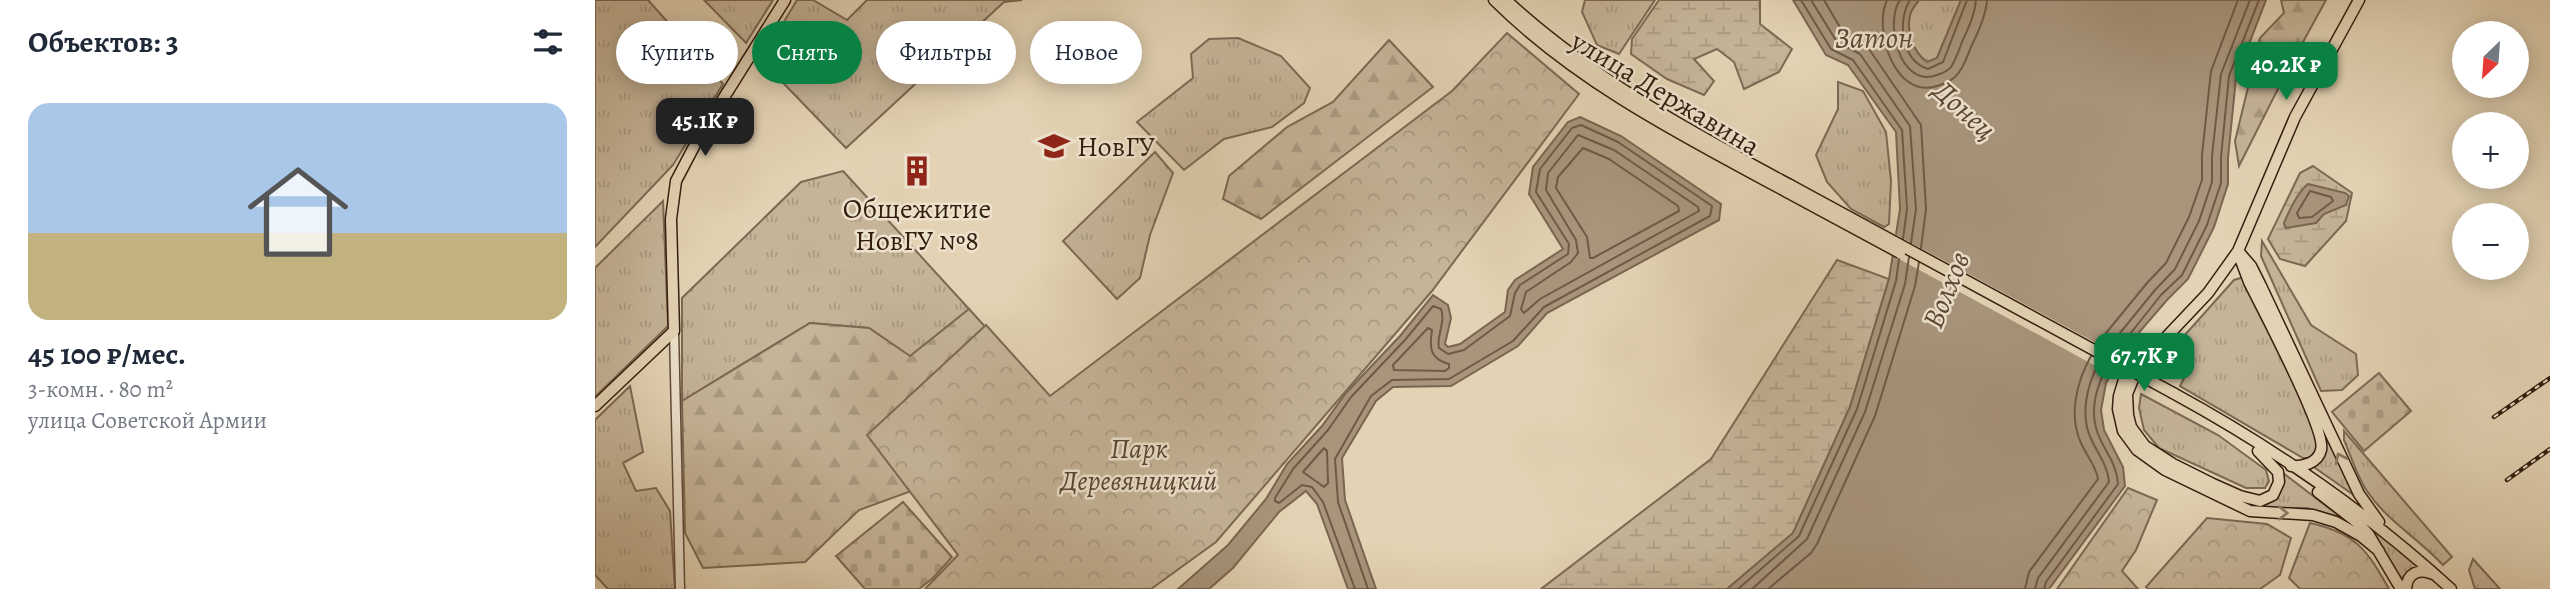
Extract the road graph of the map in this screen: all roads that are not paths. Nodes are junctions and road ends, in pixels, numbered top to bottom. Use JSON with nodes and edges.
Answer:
{"nodes":[{"id":1,"x":785,"y":0,"type":"edge"},
{"id":2,"x":1494,"y":0,"type":"edge"},
{"id":3,"x":1506,"y":0,"type":"edge"},
{"id":4,"x":2359,"y":0,"type":"edge"},
{"id":5,"x":1789,"y":189,"type":"junction"},
{"id":6,"x":2238,"y":251,"type":"junction"},
{"id":7,"x":674,"y":331,"type":"junction"},
{"id":8,"x":2172,"y":395,"type":"junction"},
{"id":9,"x":595,"y":406,"type":"edge"},
{"id":10,"x":2258,"y":451,"type":"junction"},
{"id":11,"x":2291,"y":466,"type":"junction"},
{"id":12,"x":2390,"y":536,"type":"junction"},
{"id":13,"x":2379,"y":551,"type":"junction"},
{"id":14,"x":2437,"y":576,"type":"junction"},
{"id":15,"x":680,"y":589,"type":"edge"},
{"id":16,"x":2403,"y":589,"type":"edge"},
{"id":17,"x":2451,"y":589,"type":"edge"}],
"edges":[{"from":1,"to":7,"type":"main road"},
{"from":2,"to":5,"type":"main road","name":"улица Державина"},
{"from":3,"to":5,"type":"main road","name":"улица Державина"},
{"from":4,"to":6,"type":"main road"},
{"from":5,"to":8,"type":"main road","bridge":true},
{"from":6,"to":10,"type":"main road"},
{"from":6,"to":11,"type":"main road"},
{"from":12,"to":6,"type":"main road","one_way":true},
{"from":6,"to":13,"type":"main road","one_way":true},
{"from":7,"to":9,"type":"main road"},
{"from":7,"to":15,"type":"street"},
{"from":8,"to":10,"type":"main road"},
{"from":8,"to":11,"type":"main road"},
{"from":10,"to":13,"type":"main road"},
{"from":11,"to":12,"type":"main road"},
{"from":12,"to":14,"type":"main road"},
{"from":13,"to":16,"type":"main road"},
{"from":14,"to":16,"type":"main road"},
{"from":14,"to":17,"type":"main road"}]}
